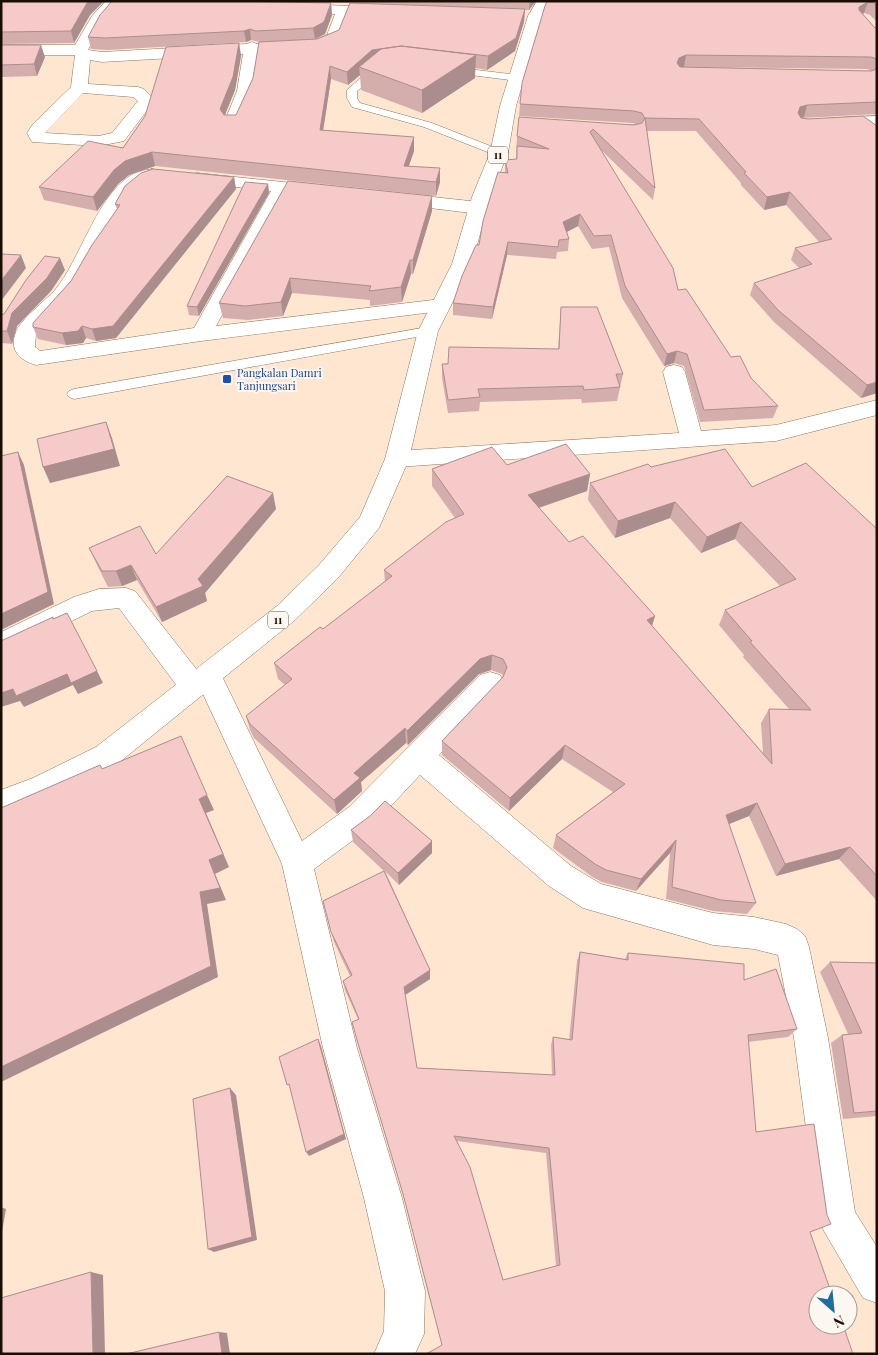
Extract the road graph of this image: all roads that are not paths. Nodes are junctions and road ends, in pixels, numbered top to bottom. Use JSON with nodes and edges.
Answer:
{"nodes":[{"id":1,"x":112,"y":3,"type":"edge"},
{"id":2,"x":132,"y":5,"type":"edge"},
{"id":3,"x":342,"y":6,"type":"edge"},
{"id":4,"x":280,"y":8,"type":"edge"},
{"id":5,"x":540,"y":9,"type":"edge"},
{"id":6,"x":402,"y":11,"type":"edge"},
{"id":7,"x":516,"y":15,"type":"edge"},
{"id":8,"x":252,"y":47,"type":"junction"},
{"id":9,"x":1,"y":50,"type":"edge"},
{"id":10,"x":81,"y":52,"type":"junction"},
{"id":11,"x":388,"y":65,"type":"edge"},
{"id":12,"x":443,"y":69,"type":"edge"},
{"id":13,"x":518,"y":78,"type":"junction"},
{"id":14,"x":79,"y":88,"type":"junction"},
{"id":15,"x":877,"y":121,"type":"edge"},
{"id":16,"x":507,"y":122,"type":"junction"},
{"id":17,"x":232,"y":123,"type":"edge"},
{"id":18,"x":525,"y":123,"type":"edge"},
{"id":19,"x":813,"y":124,"type":"edge"},
{"id":20,"x":499,"y":153,"type":"junction"},
{"id":21,"x":283,"y":188,"type":"junction"},
{"id":22,"x":342,"y":194,"type":"edge"},
{"id":23,"x":382,"y":198,"type":"edge"},
{"id":24,"x":479,"y":208,"type":"junction"},
{"id":25,"x":441,"y":306,"type":"junction"},
{"id":26,"x":428,"y":331,"type":"junction"},
{"id":27,"x":201,"y":334,"type":"junction"},
{"id":28,"x":674,"y":372,"type":"dead end"},
{"id":29,"x":74,"y":394,"type":"dead end"},
{"id":30,"x":877,"y":406,"type":"edge"},
{"id":31,"x":692,"y":440,"type":"junction"},
{"id":32,"x":397,"y":459,"type":"junction"},
{"id":33,"x":1,"y":645,"type":"edge"},
{"id":34,"x":200,"y":681,"type":"junction"},
{"id":35,"x":490,"y":683,"type":"dead end"},
{"id":36,"x":419,"y":756,"type":"junction"},
{"id":37,"x":1,"y":804,"type":"edge"},
{"id":38,"x":297,"y":863,"type":"junction"},
{"id":39,"x":877,"y":1284,"type":"edge"},
{"id":40,"x":394,"y":1354,"type":"edge"}],
"edges":[{"from":1,"to":2,"type":"main road"},
{"from":1,"to":10,"type":"main road"},
{"from":3,"to":4,"type":"main road"},
{"from":3,"to":6,"type":"main road"},
{"from":3,"to":8,"type":"main road"},
{"from":5,"to":7,"type":"main road"},
{"from":5,"to":13,"type":"main road","number":"11"},
{"from":8,"to":10,"type":"main road"},
{"from":8,"to":17,"type":"main road"},
{"from":9,"to":10,"type":"main road"},
{"from":10,"to":14,"type":"main road"},
{"from":11,"to":20,"type":"lane"},
{"from":12,"to":13,"type":"lane"},
{"from":13,"to":16,"type":"main road","number":"11"},
{"from":14,"to":14,"type":"main road"},
{"from":15,"to":19,"type":"main road"},
{"from":16,"to":18,"type":"main road"},
{"from":16,"to":20,"type":"main road","number":"11"},
{"from":20,"to":24,"type":"main road","number":"11"},
{"from":21,"to":22,"type":"main road"},
{"from":21,"to":27,"type":"main road"},
{"from":21,"to":27,"type":"main road"},
{"from":23,"to":24,"type":"main road"},
{"from":24,"to":25,"type":"main road","number":"11"},
{"from":25,"to":26,"type":"main road","number":"11"},
{"from":25,"to":27,"type":"main road"},
{"from":26,"to":29,"type":"lane"},
{"from":26,"to":32,"type":"main road","number":"11"},
{"from":28,"to":31,"type":"main road"},
{"from":30,"to":31,"type":"main road"},
{"from":31,"to":32,"type":"main road"},
{"from":32,"to":34,"type":"main road","number":"11"},
{"from":33,"to":34,"type":"main road"},
{"from":34,"to":37,"type":"main road","number":"11"},
{"from":34,"to":38,"type":"main road"},
{"from":35,"to":36,"type":"main road"},
{"from":36,"to":38,"type":"main road"},
{"from":36,"to":39,"type":"main road"},
{"from":38,"to":40,"type":"main road"}]}
